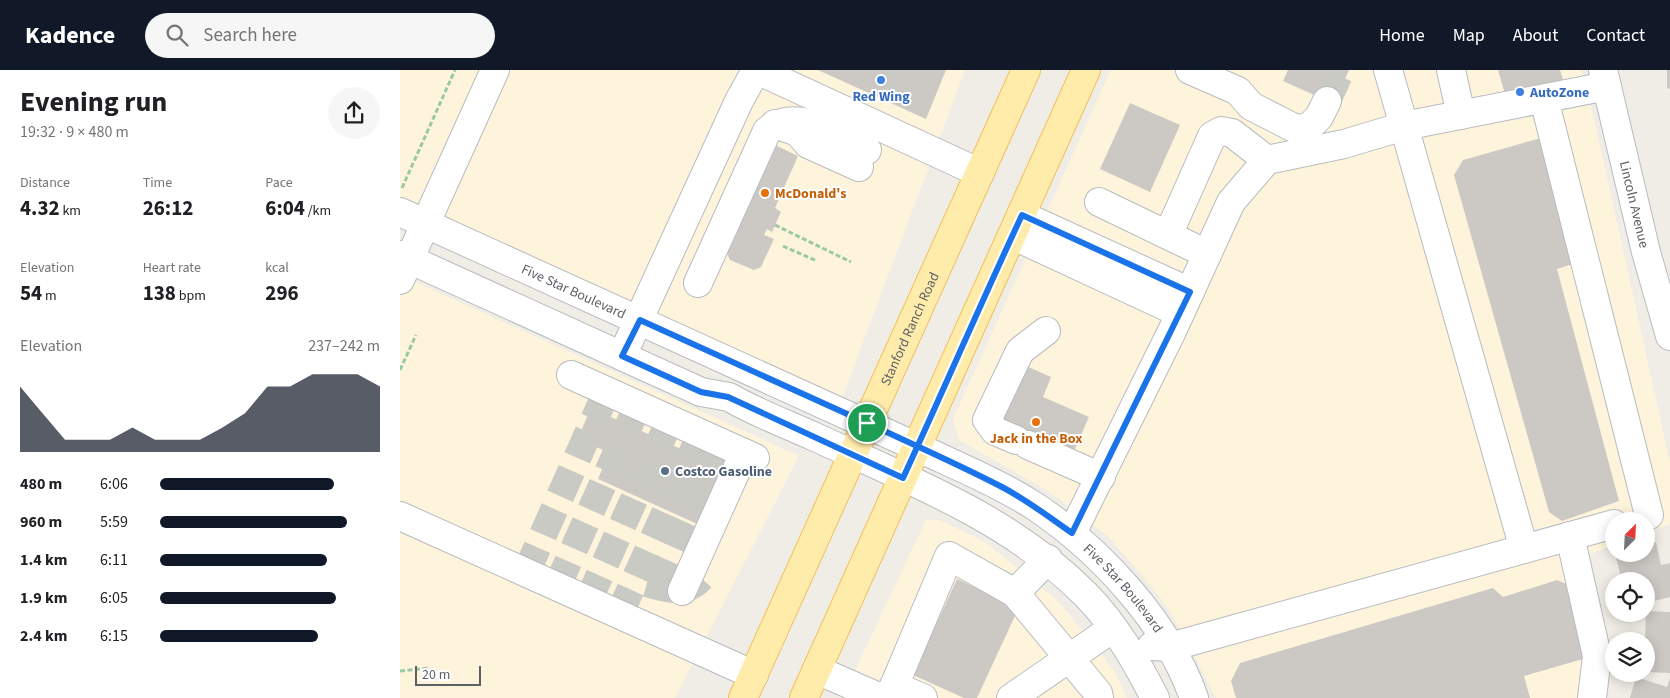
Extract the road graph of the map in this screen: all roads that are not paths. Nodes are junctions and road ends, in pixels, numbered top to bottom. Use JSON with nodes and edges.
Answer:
{"nodes":[{"id":1,"x":495,"y":70,"type":"edge"},
{"id":2,"x":757,"y":70,"type":"edge"},
{"id":3,"x":1026,"y":70,"type":"edge"},
{"id":4,"x":1086,"y":70,"type":"edge"},
{"id":5,"x":1190,"y":70,"type":"edge"},
{"id":6,"x":1388,"y":70,"type":"edge"},
{"id":7,"x":1451,"y":70,"type":"edge"},
{"id":8,"x":1605,"y":78,"type":"edge"},
{"id":9,"x":1242,"y":80,"type":"edge"},
{"id":10,"x":1544,"y":99,"type":"junction"},
{"id":11,"x":1327,"y":101,"type":"tunnel mouth"},
{"id":12,"x":1461,"y":115,"type":"junction"},
{"id":13,"x":1404,"y":126,"type":"junction"},
{"id":14,"x":863,"y":159,"type":"dead end"},
{"id":15,"x":1267,"y":160,"type":"junction"},
{"id":16,"x":980,"y":173,"type":"junction"},
{"id":17,"x":1099,"y":202,"type":"dead end"},
{"id":18,"x":400,"y":212,"type":"edge"},
{"id":19,"x":426,"y":222,"type":"junction"},
{"id":20,"x":1017,"y":225,"type":"junction"},
{"id":21,"x":1168,"y":235,"type":"junction"},
{"id":22,"x":1207,"y":254,"type":"junction"},
{"id":23,"x":403,"y":265,"type":"edge"},
{"id":24,"x":698,"y":283,"type":"dead end"},
{"id":25,"x":1185,"y":302,"type":"junction"},
{"id":26,"x":640,"y":320,"type":"junction"},
{"id":27,"x":1669,"y":326,"type":"edge"},
{"id":28,"x":1046,"y":331,"type":"dead end"},
{"id":29,"x":622,"y":356,"type":"junction"},
{"id":30,"x":570,"y":375,"type":"dead end"},
{"id":31,"x":867,"y":423,"type":"junction"},
{"id":32,"x":918,"y":447,"type":"junction"},
{"id":33,"x":853,"y":455,"type":"junction"},
{"id":34,"x":903,"y":478,"type":"junction"},
{"id":35,"x":1101,"y":478,"type":"junction"},
{"id":36,"x":1647,"y":512,"type":"edge"},
{"id":37,"x":400,"y":516,"type":"edge"},
{"id":38,"x":1605,"y":526,"type":"edge"},
{"id":39,"x":1072,"y":533,"type":"junction"},
{"id":40,"x":1570,"y":536,"type":"junction"},
{"id":41,"x":1524,"y":549,"type":"junction"},
{"id":42,"x":1048,"y":559,"type":"junction"},
{"id":43,"x":682,"y":591,"type":"tunnel mouth"},
{"id":44,"x":1015,"y":594,"type":"junction"},
{"id":45,"x":1086,"y":595,"type":"junction"},
{"id":46,"x":1113,"y":628,"type":"junction"},
{"id":47,"x":1170,"y":647,"type":"junction"},
{"id":48,"x":1069,"y":658,"type":"junction"},
{"id":49,"x":817,"y":670,"type":"junction"},
{"id":50,"x":748,"y":687,"type":"edge"},
{"id":51,"x":888,"y":694,"type":"edge"},
{"id":52,"x":804,"y":698,"type":"edge"},
{"id":53,"x":923,"y":698,"type":"edge"},
{"id":54,"x":1011,"y":698,"type":"edge"},
{"id":55,"x":1099,"y":698,"type":"edge"},
{"id":56,"x":1155,"y":698,"type":"edge"},
{"id":57,"x":1194,"y":698,"type":"edge"},
{"id":58,"x":1592,"y":698,"type":"edge"}],
"edges":[{"from":1,"to":19,"type":"street"},
{"from":2,"to":16,"type":"street"},
{"from":2,"to":26,"type":"street"},
{"from":3,"to":16,"type":"main road","name":"Stanford Ranch Road"},
{"from":4,"to":20,"type":"main road"},
{"from":5,"to":9,"type":"street"},
{"from":6,"to":13,"type":"street"},
{"from":7,"to":12,"type":"street"},
{"from":8,"to":10,"type":"street"},
{"from":8,"to":27,"type":"street","name":"Lincoln Avenue"},
{"from":9,"to":11,"type":"street"},
{"from":10,"to":12,"type":"street"},
{"from":10,"to":36,"type":"street"},
{"from":12,"to":13,"type":"street"},
{"from":13,"to":15,"type":"street"},
{"from":13,"to":41,"type":"street"},
{"from":14,"to":24,"type":"street"},
{"from":15,"to":21,"type":"street"},
{"from":15,"to":22,"type":"street"},
{"from":16,"to":31,"type":"main road","name":"Stanford Ranch Road"},
{"from":17,"to":21,"type":"street"},
{"from":18,"to":19,"type":"street","name":"Five Star Boulevard"},
{"from":19,"to":23,"type":"street"},
{"from":19,"to":26,"type":"street","name":"Five Star Boulevard"},
{"from":20,"to":25,"type":"street"},
{"from":20,"to":32,"type":"main road"},
{"from":21,"to":22,"type":"street"},
{"from":22,"to":25,"type":"street"},
{"from":23,"to":29,"type":"street"},
{"from":25,"to":35,"type":"street"},
{"from":26,"to":29,"type":"street"},
{"from":26,"to":31,"type":"street","name":"Five Star Boulevard"},
{"from":28,"to":35,"type":"street"},
{"from":29,"to":33,"type":"street"},
{"from":30,"to":43,"type":"street"},
{"from":31,"to":32,"type":"street","name":"Five Star Boulevard"},
{"from":31,"to":33,"type":"main road","name":"Stanford Ranch Road"},
{"from":32,"to":34,"type":"main road"},
{"from":32,"to":39,"type":"street","name":"Five Star Boulevard"},
{"from":33,"to":34,"type":"street"},
{"from":33,"to":50,"type":"main road","name":"Stanford Ranch Road"},
{"from":34,"to":42,"type":"street"},
{"from":34,"to":49,"type":"main road"},
{"from":35,"to":39,"type":"street"},
{"from":37,"to":50,"type":"street"},
{"from":38,"to":40,"type":"street"},
{"from":39,"to":47,"type":"street","name":"Five Star Boulevard"},
{"from":40,"to":41,"type":"street"},
{"from":40,"to":58,"type":"street"},
{"from":41,"to":47,"type":"street"},
{"from":42,"to":44,"type":"street"},
{"from":42,"to":45,"type":"street"},
{"from":44,"to":48,"type":"street"},
{"from":44,"to":51,"type":"street"},
{"from":45,"to":46,"type":"street"},
{"from":45,"to":47,"type":"street"},
{"from":46,"to":48,"type":"street"},
{"from":46,"to":56,"type":"street"},
{"from":47,"to":57,"type":"street","name":"Five Star Boulevard"},
{"from":48,"to":54,"type":"street"},
{"from":48,"to":55,"type":"street"},
{"from":49,"to":51,"type":"street"},
{"from":49,"to":52,"type":"main road"},
{"from":51,"to":53,"type":"street"}]}
